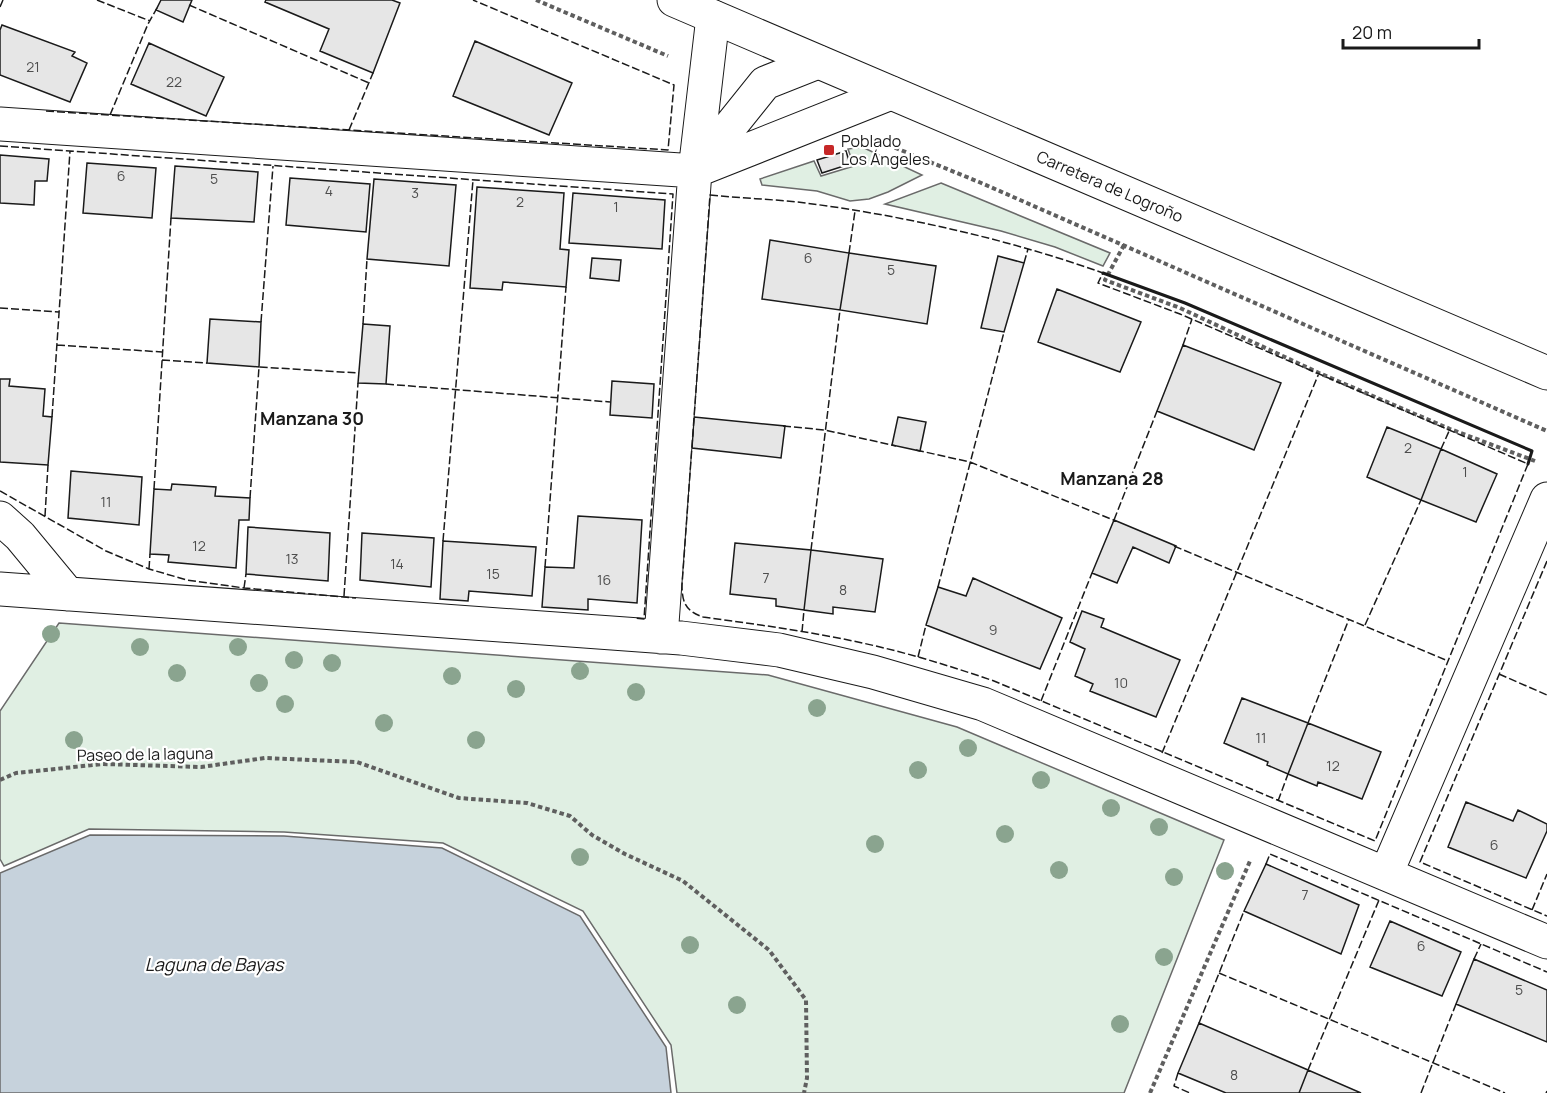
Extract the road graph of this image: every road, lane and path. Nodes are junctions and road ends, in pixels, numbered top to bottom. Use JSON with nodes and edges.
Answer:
{"nodes":[{"id":1,"x":536,"y":0,"type":"edge"},
{"id":2,"x":674,"y":0,"type":"edge"},
{"id":3,"x":714,"y":17,"type":"junction"},
{"id":4,"x":818,"y":62,"type":"junction"},
{"id":5,"x":706,"y":72,"type":"junction"},
{"id":6,"x":891,"y":93,"type":"junction"},
{"id":7,"x":826,"y":120,"type":"junction"},
{"id":8,"x":0,"y":124,"type":"edge"},
{"id":9,"x":695,"y":171,"type":"junction"},
{"id":10,"x":1124,"y":245,"type":"junction"},
{"id":11,"x":1547,"y":373,"type":"edge"},
{"id":12,"x":1547,"y":431,"type":"edge"},
{"id":13,"x":1536,"y":461,"type":"dead end"},
{"id":14,"x":1547,"y":499,"type":"edge"},
{"id":15,"x":0,"y":518,"type":"edge"},
{"id":16,"x":0,"y":589,"type":"edge"},
{"id":17,"x":68,"y":594,"type":"junction"},
{"id":18,"x":661,"y":637,"type":"junction"},
{"id":19,"x":0,"y":780,"type":"edge"},
{"id":20,"x":1266,"y":824,"type":"junction"},
{"id":21,"x":1386,"y":874,"type":"junction"},
{"id":22,"x":1547,"y":942,"type":"edge"},
{"id":23,"x":804,"y":1093,"type":"edge"},
{"id":24,"x":1150,"y":1093,"type":"edge"}],
"edges":[{"from":1,"to":5,"type":"path"},
{"from":2,"to":3,"type":"street","name":"Carretera de Logroño"},
{"from":3,"to":4,"type":"street","name":"Carretera de Logroño"},
{"from":3,"to":5,"type":"street"},
{"from":4,"to":6,"type":"street","name":"Carretera de Logroño"},
{"from":4,"to":9,"type":"street"},
{"from":5,"to":9,"type":"street"},
{"from":6,"to":7,"type":"street"},
{"from":6,"to":11,"type":"street","name":"Carretera de Logroño"},
{"from":7,"to":9,"type":"street"},
{"from":7,"to":10,"type":"path"},
{"from":8,"to":9,"type":"street"},
{"from":9,"to":18,"type":"street"},
{"from":10,"to":12,"type":"path"},
{"from":10,"to":13,"type":"path"},
{"from":14,"to":21,"type":"street"},
{"from":15,"to":17,"type":"street"},
{"from":16,"to":17,"type":"street"},
{"from":17,"to":18,"type":"street"},
{"from":18,"to":20,"type":"street"},
{"from":19,"to":23,"type":"path","name":"Paseo de la laguna"},
{"from":20,"to":21,"type":"street"},
{"from":20,"to":24,"type":"path"},
{"from":21,"to":22,"type":"street"}]}
